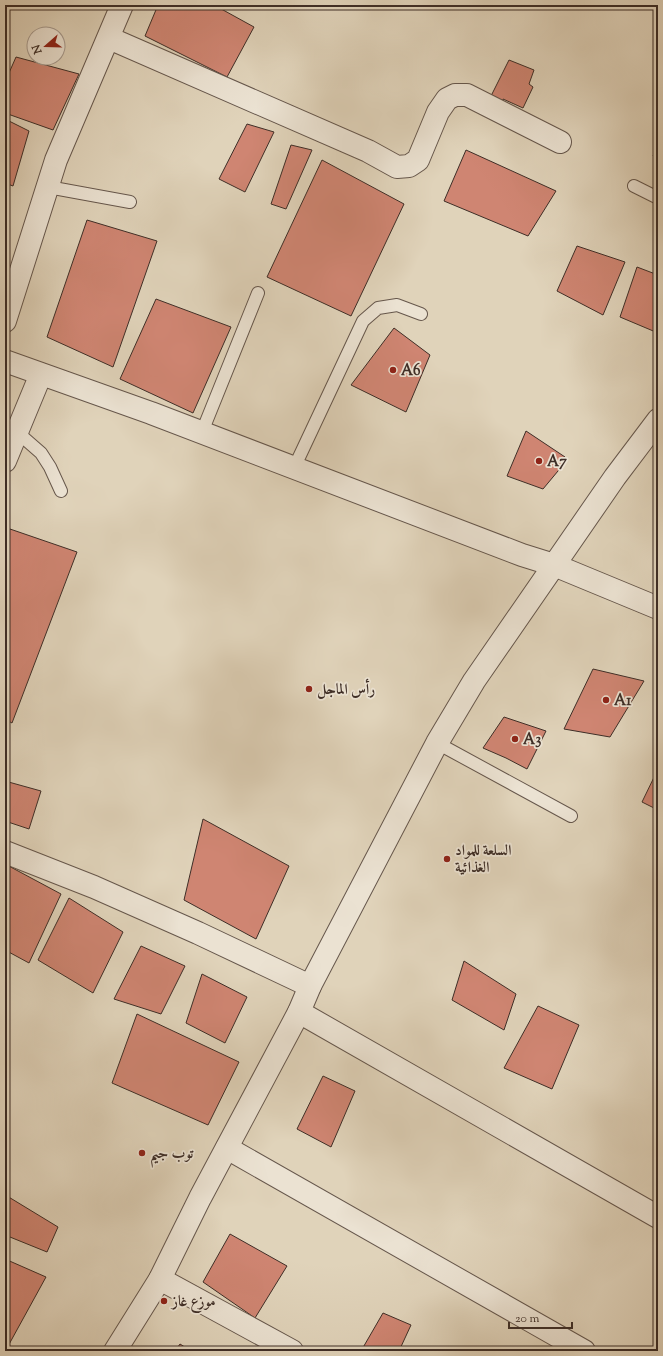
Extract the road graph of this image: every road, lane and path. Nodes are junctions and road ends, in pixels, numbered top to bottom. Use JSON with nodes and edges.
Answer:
{"nodes":[{"id":1,"x":122,"y":5,"type":"edge"},
{"id":2,"x":109,"y":38,"type":"junction"},
{"id":3,"x":560,"y":142,"type":"dead end"},
{"id":4,"x":634,"y":186,"type":"dead end"},
{"id":5,"x":48,"y":187,"type":"junction"},
{"id":6,"x":658,"y":198,"type":"edge"},
{"id":7,"x":130,"y":202,"type":"dead end"},
{"id":8,"x":258,"y":293,"type":"dead end"},
{"id":9,"x":421,"y":314,"type":"dead end"},
{"id":10,"x":5,"y":321,"type":"edge"},
{"id":11,"x":5,"y":361,"type":"edge"},
{"id":12,"x":40,"y":374,"type":"junction"},
{"id":13,"x":658,"y":420,"type":"edge"},
{"id":14,"x":17,"y":432,"type":"junction"},
{"id":15,"x":202,"y":432,"type":"junction"},
{"id":16,"x":5,"y":461,"type":"edge"},
{"id":17,"x":294,"y":468,"type":"junction"},
{"id":18,"x":61,"y":491,"type":"dead end"},
{"id":19,"x":554,"y":565,"type":"junction"},
{"id":20,"x":658,"y":608,"type":"edge"},
{"id":21,"x":437,"y":743,"type":"junction"},
{"id":22,"x":571,"y":816,"type":"dead end"},
{"id":23,"x":5,"y":852,"type":"edge"},
{"id":24,"x":310,"y":986,"type":"junction"},
{"id":25,"x":299,"y":1012,"type":"junction"},
{"id":26,"x":227,"y":1148,"type":"junction"},
{"id":27,"x":658,"y":1217,"type":"edge"},
{"id":28,"x":160,"y":1279,"type":"junction"},
{"id":29,"x":115,"y":1351,"type":"edge"},
{"id":30,"x":292,"y":1351,"type":"edge"},
{"id":31,"x":584,"y":1351,"type":"edge"}],
"edges":[{"from":1,"to":2,"type":"street"},
{"from":2,"to":3,"type":"street"},
{"from":2,"to":5,"type":"street"},
{"from":4,"to":6,"type":"lane"},
{"from":5,"to":7,"type":"lane"},
{"from":5,"to":10,"type":"street"},
{"from":8,"to":15,"type":"lane"},
{"from":9,"to":17,"type":"lane"},
{"from":11,"to":12,"type":"street"},
{"from":12,"to":14,"type":"street"},
{"from":12,"to":15,"type":"street"},
{"from":13,"to":19,"type":"street"},
{"from":14,"to":16,"type":"street"},
{"from":14,"to":18,"type":"lane"},
{"from":15,"to":17,"type":"street"},
{"from":17,"to":19,"type":"street"},
{"from":19,"to":20,"type":"street"},
{"from":19,"to":21,"type":"street"},
{"from":21,"to":22,"type":"lane"},
{"from":21,"to":24,"type":"street"},
{"from":23,"to":24,"type":"street"},
{"from":24,"to":25,"type":"street"},
{"from":25,"to":26,"type":"street"},
{"from":25,"to":27,"type":"street"},
{"from":26,"to":28,"type":"street"},
{"from":26,"to":31,"type":"street"},
{"from":28,"to":29,"type":"street"},
{"from":28,"to":30,"type":"street"}]}
